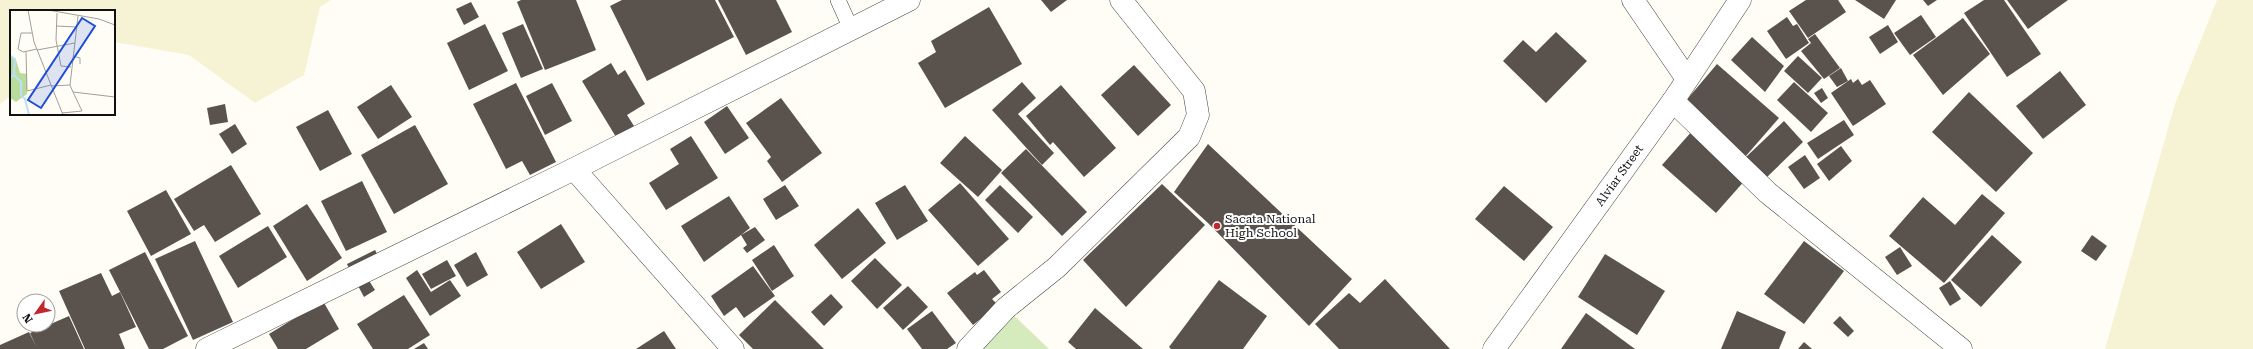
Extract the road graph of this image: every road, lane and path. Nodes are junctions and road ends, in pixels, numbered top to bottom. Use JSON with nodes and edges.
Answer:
{"nodes":[{"id":1,"x":838,"y":0,"type":"edge"},
{"id":2,"x":909,"y":0,"type":"edge"},
{"id":3,"x":1121,"y":0,"type":"edge"},
{"id":4,"x":1633,"y":0,"type":"edge"},
{"id":5,"x":1740,"y":0,"type":"edge"},
{"id":6,"x":851,"y":29,"type":"junction"},
{"id":7,"x":1687,"y":79,"type":"junction"},
{"id":8,"x":1673,"y":101,"type":"junction"},
{"id":9,"x":574,"y":169,"type":"junction"},
{"id":10,"x":244,"y":342,"type":"edge"},
{"id":11,"x":207,"y":349,"type":"edge"},
{"id":12,"x":734,"y":349,"type":"edge"},
{"id":13,"x":968,"y":349,"type":"edge"},
{"id":14,"x":1494,"y":349,"type":"edge"},
{"id":15,"x":1961,"y":349,"type":"edge"}],
"edges":[{"from":1,"to":6,"type":"lane"},
{"from":2,"to":6,"type":"street"},
{"from":3,"to":13,"type":"street"},
{"from":4,"to":7,"type":"street"},
{"from":5,"to":7,"type":"street","name":"Alviar Street"},
{"from":6,"to":9,"type":"street"},
{"from":7,"to":8,"type":"street","name":"Alviar Street"},
{"from":8,"to":14,"type":"street","name":"Alviar Street"},
{"from":8,"to":15,"type":"street"},
{"from":9,"to":10,"type":"street"},
{"from":9,"to":12,"type":"street"},
{"from":10,"to":11,"type":"street"}]}
